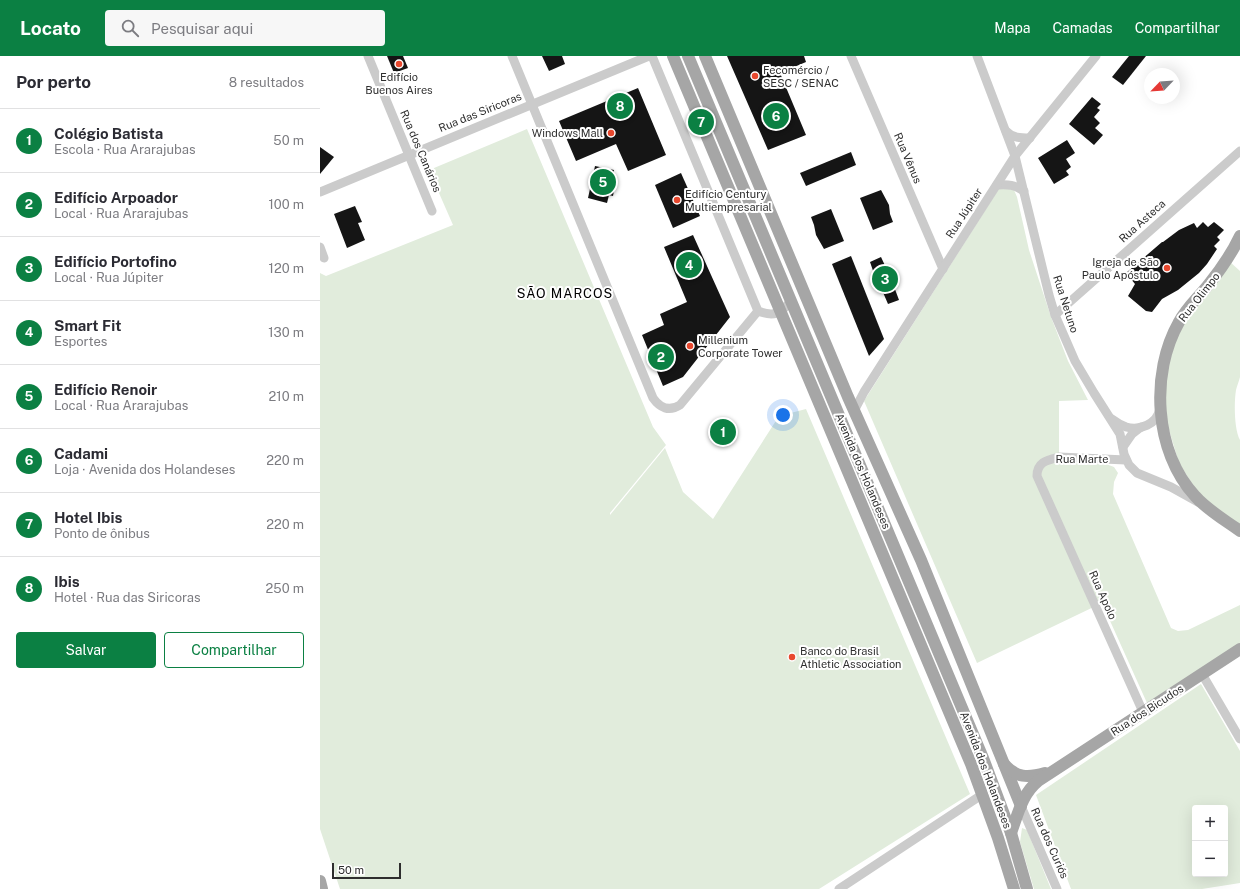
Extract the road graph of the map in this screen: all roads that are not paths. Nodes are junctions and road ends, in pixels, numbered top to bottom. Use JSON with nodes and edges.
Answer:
{"nodes":[{"id":1,"x":368,"y":56,"type":"edge"},
{"id":2,"x":512,"y":56,"type":"edge"},
{"id":3,"x":649,"y":56,"type":"edge"},
{"id":4,"x":652,"y":56,"type":"edge"},
{"id":5,"x":673,"y":56,"type":"edge"},
{"id":6,"x":688,"y":56,"type":"edge"},
{"id":7,"x":705,"y":56,"type":"edge"},
{"id":8,"x":851,"y":56,"type":"edge"},
{"id":9,"x":977,"y":56,"type":"edge"},
{"id":10,"x":1096,"y":56,"type":"edge"},
{"id":11,"x":531,"y":104,"type":"junction"},
{"id":12,"x":1006,"y":131,"type":"junction"},
{"id":13,"x":1030,"y":138,"type":"junction"},
{"id":14,"x":1240,"y":151,"type":"edge"},
{"id":15,"x":409,"y":154,"type":"junction"},
{"id":16,"x":1016,"y":156,"type":"junction"},
{"id":17,"x":1240,"y":160,"type":"edge"},
{"id":18,"x":1228,"y":161,"type":"junction"},
{"id":19,"x":997,"y":185,"type":"junction"},
{"id":20,"x":760,"y":187,"type":"junction"},
{"id":21,"x":1024,"y":191,"type":"junction"},
{"id":22,"x":320,"y":192,"type":"edge"},
{"id":23,"x":432,"y":211,"type":"dead end"},
{"id":24,"x":757,"y":221,"type":"junction"},
{"id":25,"x":1240,"y":236,"type":"edge"},
{"id":26,"x":320,"y":247,"type":"edge"},
{"id":27,"x":324,"y":258,"type":"dead end"},
{"id":28,"x":943,"y":269,"type":"junction"},
{"id":29,"x":791,"y":302,"type":"junction"},
{"id":30,"x":758,"y":311,"type":"junction"},
{"id":31,"x":781,"y":312,"type":"junction"},
{"id":32,"x":1055,"y":315,"type":"junction"},
{"id":33,"x":864,"y":392,"type":"junction"},
{"id":34,"x":848,"y":397,"type":"junction"},
{"id":35,"x":832,"y":399,"type":"junction"},
{"id":36,"x":822,"y":409,"type":"junction"},
{"id":37,"x":1160,"y":409,"type":"junction"},
{"id":38,"x":854,"y":411,"type":"junction"},
{"id":39,"x":1110,"y":418,"type":"junction"},
{"id":40,"x":1143,"y":427,"type":"junction"},
{"id":41,"x":1123,"y":447,"type":"junction"},
{"id":42,"x":1126,"y":460,"type":"junction"},
{"id":43,"x":1042,"y":488,"type":"joint"},
{"id":44,"x":1207,"y":507,"type":"junction"},
{"id":45,"x":1240,"y":531,"type":"edge"},
{"id":46,"x":932,"y":635,"type":"junction"},
{"id":47,"x":1240,"y":649,"type":"edge"},
{"id":48,"x":960,"y":656,"type":"junction"},
{"id":49,"x":1202,"y":674,"type":"junction"},
{"id":50,"x":1143,"y":712,"type":"junction"},
{"id":51,"x":1240,"y":739,"type":"edge"},
{"id":52,"x":1002,"y":762,"type":"junction"},
{"id":53,"x":1054,"y":771,"type":"junction"},
{"id":54,"x":983,"y":794,"type":"junction"},
{"id":55,"x":1020,"y":806,"type":"junction"},
{"id":56,"x":1011,"y":833,"type":"junction"},
{"id":57,"x":320,"y":881,"type":"edge"},
{"id":58,"x":322,"y":889,"type":"edge"},
{"id":59,"x":839,"y":889,"type":"edge"},
{"id":60,"x":1014,"y":889,"type":"edge"},
{"id":61,"x":1027,"y":889,"type":"edge"},
{"id":62,"x":1057,"y":889,"type":"edge"}],
"edges":[{"from":1,"to":15,"type":"street","name":"Rua dos Canários"},
{"from":2,"to":11,"type":"street"},
{"from":3,"to":11,"type":"street","name":"Rua das Siricoras"},
{"from":4,"to":30,"type":"street"},
{"from":5,"to":31,"type":"main road","name":"Avenida dos Holandeses"},
{"from":6,"to":24,"type":"main road","name":"Avenida dos Holandeses"},
{"from":7,"to":20,"type":"main road","name":"Avenida dos Holandeses"},
{"from":8,"to":28,"type":"street","name":"Rua Vênus"},
{"from":9,"to":12,"type":"street","name":"Rua Netuno"},
{"from":10,"to":13,"type":"street","name":"Rua Júpiter"},
{"from":11,"to":15,"type":"street","name":"Rua das Siricoras"},
{"from":11,"to":30,"type":"street"},
{"from":12,"to":13,"type":"street"},
{"from":12,"to":16,"type":"street","name":"Rua Netuno"},
{"from":13,"to":16,"type":"street","name":"Rua Júpiter"},
{"from":14,"to":18,"type":"street","name":"Rua Asteca"},
{"from":15,"to":22,"type":"street","name":"Rua das Siricoras"},
{"from":15,"to":23,"type":"street","name":"Rua dos Canários"},
{"from":16,"to":19,"type":"street","name":"Rua Júpiter"},
{"from":16,"to":21,"type":"street","name":"Rua Netuno"},
{"from":17,"to":18,"type":"street"},
{"from":18,"to":32,"type":"street","name":"Rua Asteca"},
{"from":19,"to":21,"type":"street"},
{"from":19,"to":28,"type":"street","name":"Rua Júpiter"},
{"from":20,"to":24,"type":"main road"},
{"from":20,"to":34,"type":"main road","name":"Avenida dos Holandeses"},
{"from":21,"to":32,"type":"street","name":"Rua Netuno"},
{"from":24,"to":29,"type":"main road","name":"Avenida dos Holandeses"},
{"from":25,"to":37,"type":"main road","name":"Rua Olimpo"},
{"from":26,"to":27,"type":"street"},
{"from":28,"to":33,"type":"street","name":"Rua Júpiter"},
{"from":29,"to":31,"type":"street"},
{"from":29,"to":35,"type":"main road","name":"Avenida dos Holandeses"},
{"from":30,"to":31,"type":"street"},
{"from":31,"to":36,"type":"main road","name":"Avenida dos Holandeses"},
{"from":32,"to":39,"type":"street","name":"Rua Netuno"},
{"from":33,"to":34,"type":"street"},
{"from":33,"to":38,"type":"street","name":"Rua Júpiter"},
{"from":34,"to":35,"type":"street"},
{"from":34,"to":38,"type":"main road","name":"Avenida dos Holandeses"},
{"from":35,"to":36,"type":"street"},
{"from":35,"to":46,"type":"main road","name":"Avenida dos Holandeses"},
{"from":36,"to":54,"type":"main road","name":"Avenida dos Holandeses"},
{"from":37,"to":40,"type":"street"},
{"from":37,"to":44,"type":"main road"},
{"from":38,"to":48,"type":"main road","name":"Avenida dos Holandeses"},
{"from":39,"to":40,"type":"street"},
{"from":39,"to":41,"type":"street","name":"Rua Netuno"},
{"from":40,"to":41,"type":"street"},
{"from":41,"to":42,"type":"street","name":"Rua Netuno"},
{"from":42,"to":43,"type":"street","name":"Rua Marte"},
{"from":42,"to":44,"type":"street"},
{"from":43,"to":50,"type":"street","name":"Rua Apolo"},
{"from":44,"to":45,"type":"main road"},
{"from":46,"to":48,"type":"main road"},
{"from":46,"to":56,"type":"main road","name":"Avenida dos Holandeses"},
{"from":47,"to":49,"type":"main road","name":"Rua dos Bicudos"},
{"from":48,"to":52,"type":"main road","name":"Avenida dos Holandeses"},
{"from":49,"to":50,"type":"main road","name":"Rua dos Bicudos"},
{"from":49,"to":51,"type":"street"},
{"from":50,"to":53,"type":"main road","name":"Rua dos Bicudos"},
{"from":52,"to":53,"type":"main road","name":"Rua dos Bicudos"},
{"from":52,"to":55,"type":"main road","name":"Avenida dos Holandeses"},
{"from":53,"to":55,"type":"main road","name":"Rua dos Bicudos"},
{"from":54,"to":59,"type":"street"},
{"from":54,"to":60,"type":"main road","name":"Avenida dos Holandeses"},
{"from":55,"to":56,"type":"main road","name":"Rua dos Bicudos"},
{"from":55,"to":62,"type":"street","name":"Rua dos Curiós"},
{"from":56,"to":61,"type":"main road","name":"Avenida dos Holandeses"},
{"from":57,"to":58,"type":"main road"}]}
